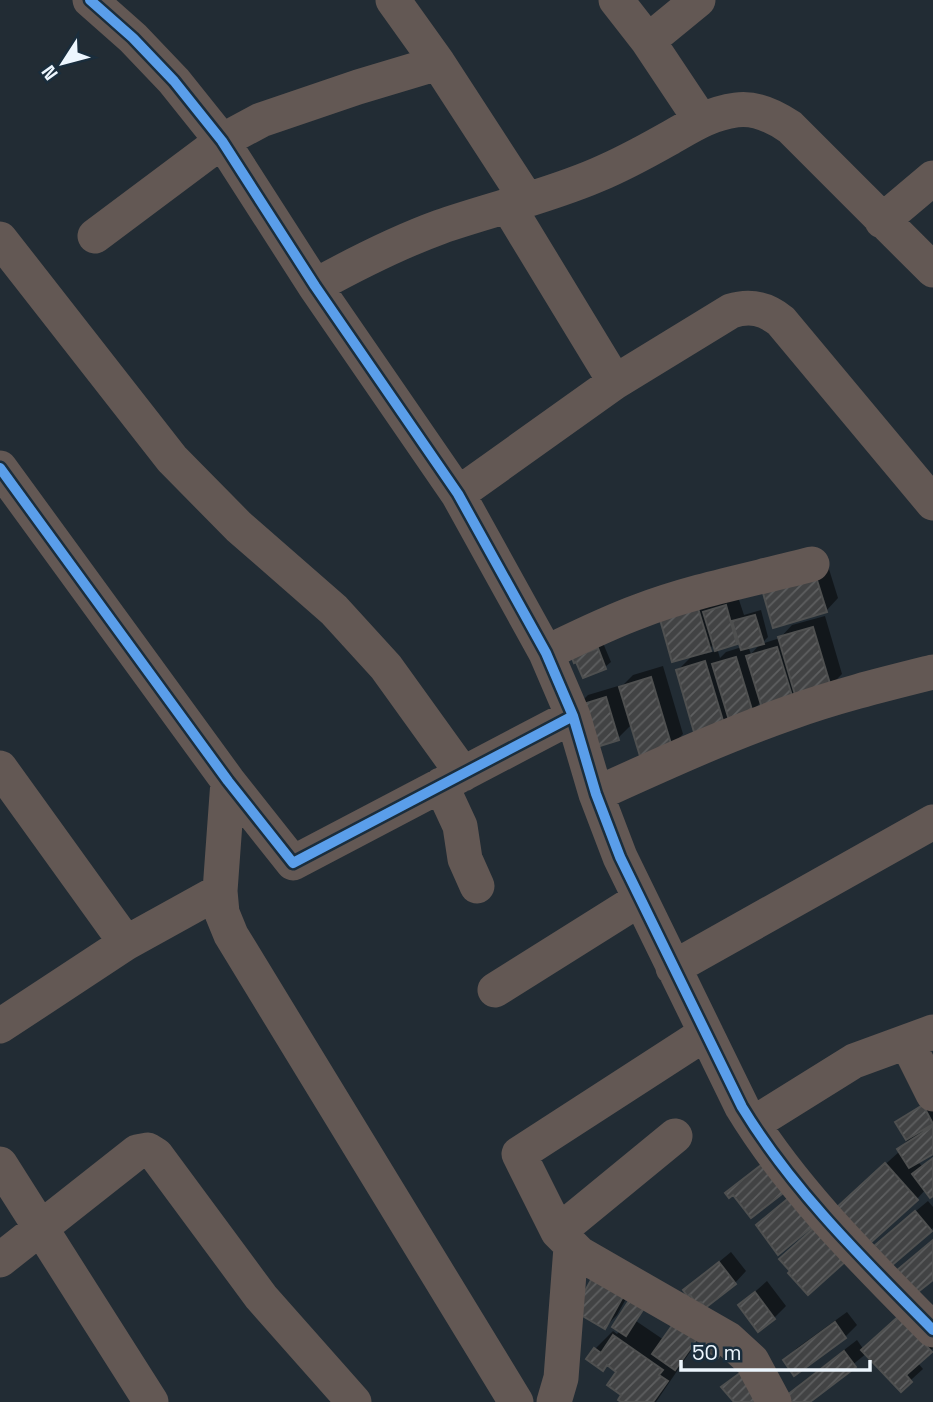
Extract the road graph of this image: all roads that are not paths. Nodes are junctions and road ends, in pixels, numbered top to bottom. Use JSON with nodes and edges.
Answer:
{"nodes":[{"id":1,"x":90,"y":0,"type":"edge"},
{"id":2,"x":393,"y":0,"type":"edge"},
{"id":3,"x":616,"y":0,"type":"edge"},
{"id":4,"x":698,"y":0,"type":"edge"},
{"id":5,"x":648,"y":41,"type":"junction"},
{"id":6,"x":439,"y":63,"type":"junction"},
{"id":7,"x":700,"y":119,"type":"junction"},
{"id":8,"x":222,"y":141,"type":"junction"},
{"id":9,"x":933,"y":178,"type":"edge"},
{"id":10,"x":518,"y":203,"type":"junction"},
{"id":11,"x":882,"y":220,"type":"junction"},
{"id":12,"x":95,"y":236,"type":"dead end"},
{"id":13,"x":0,"y":239,"type":"edge"},
{"id":14,"x":933,"y":270,"type":"edge"},
{"id":15,"x":315,"y":286,"type":"junction"},
{"id":16,"x":615,"y":382,"type":"junction"},
{"id":17,"x":0,"y":468,"type":"edge"},
{"id":18,"x":458,"y":494,"type":"junction"},
{"id":19,"x":933,"y":503,"type":"edge"},
{"id":20,"x":812,"y":564,"type":"dead end"},
{"id":21,"x":546,"y":653,"type":"junction"},
{"id":22,"x":933,"y":672,"type":"edge"},
{"id":23,"x":573,"y":716,"type":"junction"},
{"id":24,"x":0,"y":768,"type":"edge"},
{"id":25,"x":452,"y":780,"type":"junction"},
{"id":26,"x":228,"y":781,"type":"junction"},
{"id":27,"x":596,"y":793,"type":"junction"},
{"id":28,"x":933,"y":822,"type":"edge"},
{"id":29,"x":477,"y":886,"type":"dead end"},
{"id":30,"x":220,"y":891,"type":"junction"},
{"id":31,"x":640,"y":899,"type":"junction"},
{"id":32,"x":126,"y":943,"type":"junction"},
{"id":33,"x":673,"y":968,"type":"junction"},
{"id":34,"x":495,"y":990,"type":"dead end"},
{"id":35,"x":0,"y":1026,"type":"edge"},
{"id":36,"x":706,"y":1033,"type":"junction"},
{"id":37,"x":920,"y":1037,"type":"edge"},
{"id":38,"x":933,"y":1094,"type":"edge"},
{"id":39,"x":753,"y":1124,"type":"junction"},
{"id":40,"x":675,"y":1136,"type":"dead end"},
{"id":41,"x":0,"y":1164,"type":"edge"},
{"id":42,"x":41,"y":1227,"type":"junction"},
{"id":43,"x":564,"y":1239,"type":"junction"},
{"id":44,"x":0,"y":1260,"type":"edge"},
{"id":45,"x":933,"y":1330,"type":"edge"},
{"id":46,"x":151,"y":1402,"type":"edge"},
{"id":47,"x":354,"y":1402,"type":"edge"},
{"id":48,"x":516,"y":1402,"type":"edge"},
{"id":49,"x":554,"y":1402,"type":"edge"},
{"id":50,"x":774,"y":1402,"type":"edge"}],
"edges":[{"from":1,"to":8,"type":"street"},
{"from":2,"to":6,"type":"street"},
{"from":3,"to":5,"type":"street"},
{"from":4,"to":5,"type":"street"},
{"from":5,"to":7,"type":"street"},
{"from":6,"to":8,"type":"street"},
{"from":6,"to":10,"type":"street"},
{"from":7,"to":10,"type":"street"},
{"from":7,"to":11,"type":"street"},
{"from":8,"to":12,"type":"street"},
{"from":8,"to":15,"type":"street"},
{"from":9,"to":11,"type":"street"},
{"from":10,"to":15,"type":"street"},
{"from":10,"to":16,"type":"street"},
{"from":11,"to":14,"type":"street"},
{"from":13,"to":25,"type":"street"},
{"from":15,"to":18,"type":"street"},
{"from":16,"to":18,"type":"street"},
{"from":16,"to":19,"type":"street"},
{"from":17,"to":26,"type":"street"},
{"from":18,"to":21,"type":"street"},
{"from":20,"to":21,"type":"street"},
{"from":21,"to":23,"type":"street"},
{"from":22,"to":27,"type":"street"},
{"from":23,"to":25,"type":"street"},
{"from":23,"to":27,"type":"street"},
{"from":24,"to":32,"type":"street"},
{"from":25,"to":26,"type":"street"},
{"from":25,"to":29,"type":"street"},
{"from":26,"to":30,"type":"street"},
{"from":27,"to":31,"type":"street"},
{"from":28,"to":33,"type":"street"},
{"from":30,"to":32,"type":"street"},
{"from":30,"to":48,"type":"street"},
{"from":31,"to":33,"type":"street"},
{"from":31,"to":34,"type":"street"},
{"from":32,"to":35,"type":"street"},
{"from":33,"to":36,"type":"street"},
{"from":36,"to":39,"type":"street"},
{"from":36,"to":43,"type":"street"},
{"from":37,"to":38,"type":"street"},
{"from":37,"to":39,"type":"street"},
{"from":39,"to":45,"type":"street"},
{"from":40,"to":43,"type":"street"},
{"from":41,"to":42,"type":"street"},
{"from":42,"to":44,"type":"street"},
{"from":42,"to":46,"type":"street"},
{"from":42,"to":47,"type":"street"},
{"from":43,"to":49,"type":"street"},
{"from":43,"to":50,"type":"street"}]}
